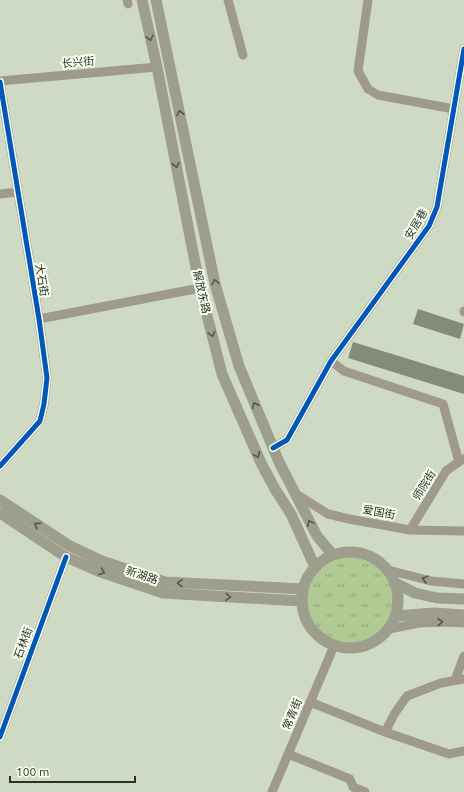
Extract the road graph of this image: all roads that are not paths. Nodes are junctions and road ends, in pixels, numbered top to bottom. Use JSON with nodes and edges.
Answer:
{"nodes":[{"id":1,"x":142,"y":0,"type":"edge"},
{"id":2,"x":156,"y":0,"type":"edge"},
{"id":3,"x":228,"y":0,"type":"edge"},
{"id":4,"x":368,"y":0,"type":"edge"},
{"id":5,"x":464,"y":49,"type":"edge"},
{"id":6,"x":243,"y":55,"type":"dead end"},
{"id":7,"x":157,"y":67,"type":"junction"},
{"id":8,"x":0,"y":81,"type":"edge"},
{"id":9,"x":454,"y":109,"type":"junction"},
{"id":10,"x":18,"y":192,"type":"junction"},
{"id":11,"x":0,"y":194,"type":"edge"},
{"id":12,"x":200,"y":288,"type":"junction"},
{"id":13,"x":39,"y":319,"type":"junction"},
{"id":14,"x":331,"y":361,"type":"junction"},
{"id":15,"x":273,"y":448,"type":"junction"},
{"id":16,"x":462,"y":460,"type":"edge"},
{"id":17,"x":0,"y":466,"type":"edge"},
{"id":18,"x":296,"y":494,"type":"junction"},
{"id":19,"x":0,"y":500,"type":"edge"},
{"id":20,"x":0,"y":513,"type":"edge"},
{"id":21,"x":410,"y":530,"type":"junction"},
{"id":22,"x":464,"y":531,"type":"edge"},
{"id":23,"x":68,"y":552,"type":"junction"},
{"id":24,"x":333,"y":555,"type":"junction"},
{"id":25,"x":315,"y":567,"type":"junction"},
{"id":26,"x":388,"y":570,"type":"junction"},
{"id":27,"x":395,"y":583,"type":"junction"},
{"id":28,"x":464,"y":584,"type":"edge"},
{"id":29,"x":303,"y":589,"type":"junction"},
{"id":30,"x":464,"y":599,"type":"edge"},
{"id":31,"x":301,"y":601,"type":"junction"},
{"id":32,"x":396,"y":616,"type":"junction"},
{"id":33,"x":464,"y":616,"type":"edge"},
{"id":34,"x":464,"y":623,"type":"edge"},
{"id":35,"x":389,"y":629,"type":"junction"},
{"id":36,"x":334,"y":646,"type":"junction"},
{"id":37,"x":464,"y":656,"type":"edge"},
{"id":38,"x":460,"y":680,"type":"edge"},
{"id":39,"x":310,"y":702,"type":"junction"},
{"id":40,"x":385,"y":732,"type":"junction"},
{"id":41,"x":0,"y":737,"type":"edge"},
{"id":42,"x":464,"y":750,"type":"edge"},
{"id":43,"x":288,"y":754,"type":"junction"},
{"id":44,"x":272,"y":792,"type":"edge"},
{"id":45,"x":365,"y":792,"type":"edge"}],
"edges":[{"from":1,"to":7,"type":"main road","name":"解放东路","one_way":true},
{"from":15,"to":2,"type":"main road","name":"解放东路","one_way":true},
{"from":3,"to":6,"type":"street"},
{"from":4,"to":9,"type":"street"},
{"from":5,"to":9,"type":"street","name":"安居巷"},
{"from":7,"to":8,"type":"street","name":"长兴街"},
{"from":7,"to":12,"type":"main road","name":"解放东路","one_way":true},
{"from":8,"to":10,"type":"street","name":"大石街"},
{"from":9,"to":14,"type":"street","name":"安居巷"},
{"from":10,"to":11,"type":"street"},
{"from":10,"to":13,"type":"street","name":"大石街"},
{"from":12,"to":13,"type":"street"},
{"from":12,"to":25,"type":"main road","name":"解放东路","one_way":true},
{"from":13,"to":17,"type":"street","name":"大石街"},
{"from":14,"to":15,"type":"street","name":"安居巷"},
{"from":14,"to":16,"type":"street"},
{"from":15,"to":18,"type":"main road","name":"解放东路"},
{"from":16,"to":21,"type":"street","name":"师院街"},
{"from":18,"to":21,"type":"street","name":"爱国街"},
{"from":24,"to":18,"type":"main road","name":"解放东路","one_way":true},
{"from":23,"to":19,"type":"main road","name":"新湖路","one_way":true},
{"from":20,"to":23,"type":"main road","name":"新湖路"},
{"from":21,"to":22,"type":"street","name":"爱国街"},
{"from":29,"to":23,"type":"main road","name":"新湖路","one_way":true},
{"from":23,"to":31,"type":"main road","name":"新湖路","one_way":true},
{"from":23,"to":41,"type":"street","name":"石林街"},
{"from":24,"to":25,"type":"main road"},
{"from":24,"to":26,"type":"main road"},
{"from":25,"to":29,"type":"main road"},
{"from":26,"to":27,"type":"main road"},
{"from":28,"to":26,"type":"street","one_way":true},
{"from":27,"to":30,"type":"main road"},
{"from":27,"to":32,"type":"main road"},
{"from":29,"to":31,"type":"main road"},
{"from":31,"to":36,"type":"main road"},
{"from":32,"to":33,"type":"main road"},
{"from":32,"to":35,"type":"main road"},
{"from":35,"to":34,"type":"street","one_way":true},
{"from":35,"to":36,"type":"main road"},
{"from":36,"to":39,"type":"street","name":"常青街"},
{"from":37,"to":38,"type":"street"},
{"from":38,"to":40,"type":"street"},
{"from":39,"to":40,"type":"street"},
{"from":39,"to":43,"type":"street","name":"常青街"},
{"from":40,"to":42,"type":"street"},
{"from":43,"to":44,"type":"street","name":"常青街"},
{"from":43,"to":45,"type":"street"}]}
